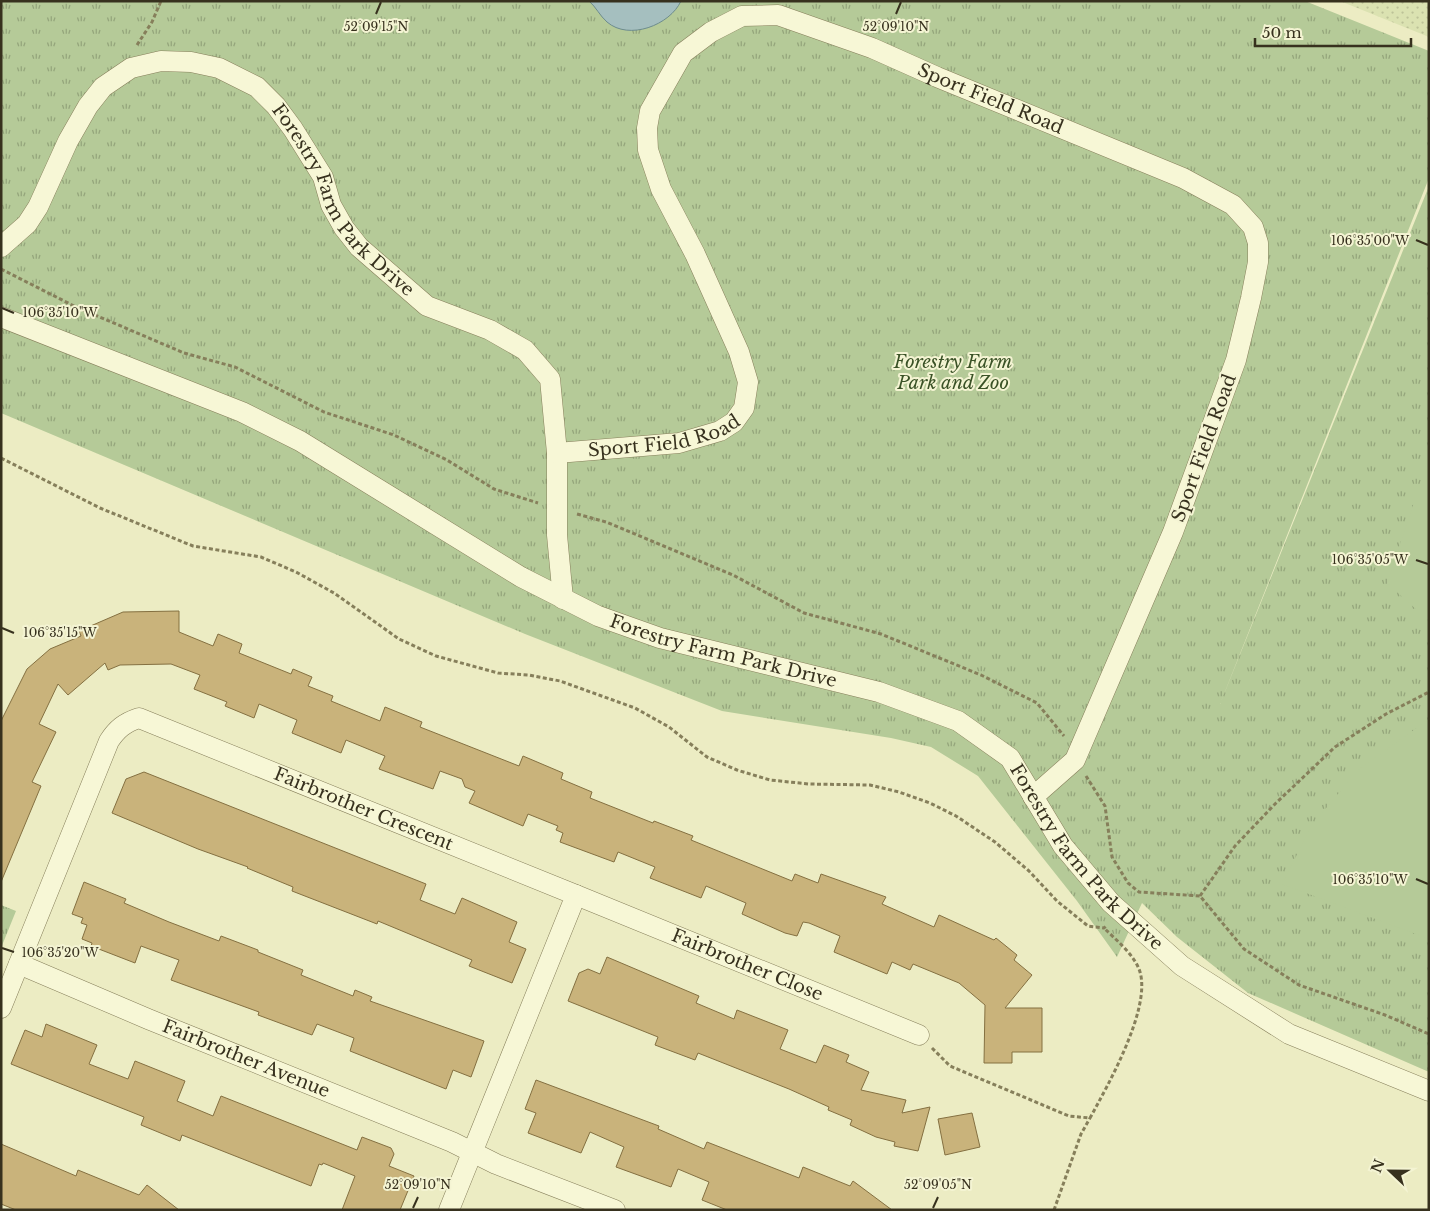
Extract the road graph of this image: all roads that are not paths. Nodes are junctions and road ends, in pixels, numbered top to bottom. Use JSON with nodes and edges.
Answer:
{"nodes":[{"id":1,"x":1,"y":247,"type":"edge"},
{"id":2,"x":1,"y":317,"type":"edge"},
{"id":3,"x":557,"y":453,"type":"junction"},
{"id":4,"x":563,"y":599,"type":"junction"},
{"id":5,"x":1033,"y":797,"type":"junction"},
{"id":6,"x":576,"y":895,"type":"junction"},
{"id":7,"x":19,"y":964,"type":"junction"},
{"id":8,"x":1,"y":1008,"type":"edge"},
{"id":9,"x":918,"y":1035,"type":"dead end"},
{"id":10,"x":1429,"y":1091,"type":"edge"},
{"id":11,"x":473,"y":1152,"type":"junction"},
{"id":12,"x":449,"y":1210,"type":"edge"},
{"id":13,"x":615,"y":1210,"type":"edge"}],
"edges":[{"from":1,"to":3,"type":"street","name":"Forestry Farm Park Drive"},
{"from":2,"to":4,"type":"street","name":"Forestry Farm Park Drive"},
{"from":3,"to":4,"type":"street","name":"Forestry Farm Park Drive"},
{"from":3,"to":5,"type":"street","name":"Sport Field Road"},
{"from":4,"to":5,"type":"street","name":"Forestry Farm Park Drive"},
{"from":5,"to":10,"type":"street","name":"Forestry Farm Park Drive"},
{"from":6,"to":7,"type":"street","name":"Fairbrother Crescent"},
{"from":6,"to":9,"type":"street","name":"Fairbrother Close"},
{"from":6,"to":11,"type":"street"},
{"from":7,"to":8,"type":"street","name":"Fairbrother Crescent"},
{"from":7,"to":11,"type":"street","name":"Fairbrother Avenue"},
{"from":11,"to":12,"type":"street"},
{"from":11,"to":13,"type":"street","name":"Fairbrother Avenue"}]}
